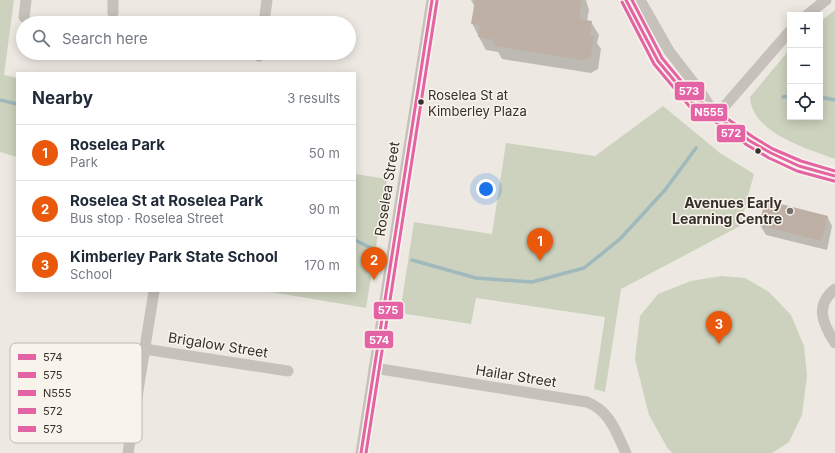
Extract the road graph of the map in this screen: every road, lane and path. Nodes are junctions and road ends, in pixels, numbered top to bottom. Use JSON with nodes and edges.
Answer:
{"nodes":[{"id":1,"x":26,"y":0,"type":"edge"},
{"id":2,"x":113,"y":0,"type":"edge"},
{"id":3,"x":267,"y":0,"type":"edge"},
{"id":4,"x":432,"y":0,"type":"edge"},
{"id":5,"x":626,"y":0,"type":"edge"},
{"id":6,"x":640,"y":0,"type":"edge"},
{"id":7,"x":826,"y":0,"type":"edge"},
{"id":8,"x":812,"y":12,"type":"edge"},
{"id":9,"x":113,"y":13,"type":"dead end"},
{"id":10,"x":24,"y":16,"type":"edge"},
{"id":11,"x":265,"y":16,"type":"edge"},
{"id":12,"x":787,"y":34,"type":"edge"},
{"id":13,"x":666,"y":47,"type":"junction"},
{"id":14,"x":652,"y":50,"type":"junction"},
{"id":15,"x":658,"y":61,"type":"junction"},
{"id":16,"x":716,"y":116,"type":"junction"},
{"id":17,"x":835,"y":176,"type":"edge"},
{"id":18,"x":835,"y":289,"type":"edge"},
{"id":19,"x":154,"y":292,"type":"edge"},
{"id":20,"x":835,"y":343,"type":"edge"},
{"id":21,"x":144,"y":349,"type":"junction"},
{"id":22,"x":142,"y":362,"type":"edge"},
{"id":23,"x":374,"y":368,"type":"junction"},
{"id":24,"x":288,"y":371,"type":"dead end"},
{"id":25,"x":130,"y":443,"type":"edge"},
{"id":26,"x":128,"y":453,"type":"edge"},
{"id":27,"x":361,"y":453,"type":"edge"},
{"id":28,"x":626,"y":453,"type":"edge"}],
"edges":[{"from":1,"to":10,"type":"street"},
{"from":2,"to":9,"type":"street"},
{"from":3,"to":11,"type":"street"},
{"from":4,"to":23,"type":"street","name":"Roselea Street"},
{"from":5,"to":14,"type":"street"},
{"from":6,"to":13,"type":"street"},
{"from":7,"to":8,"type":"street"},
{"from":12,"to":16,"type":"street"},
{"from":13,"to":14,"type":"street"},
{"from":13,"to":15,"type":"street"},
{"from":13,"to":16,"type":"street"},
{"from":14,"to":15,"type":"street"},
{"from":15,"to":16,"type":"street"},
{"from":16,"to":17,"type":"street"},
{"from":18,"to":20,"type":"street"},
{"from":19,"to":21,"type":"street"},
{"from":21,"to":22,"type":"street"},
{"from":21,"to":24,"type":"street","name":"Brigalow Street"},
{"from":23,"to":27,"type":"street","name":"Roselea Street"},
{"from":23,"to":28,"type":"street","name":"Hailar Street"},
{"from":25,"to":26,"type":"street"}]}
